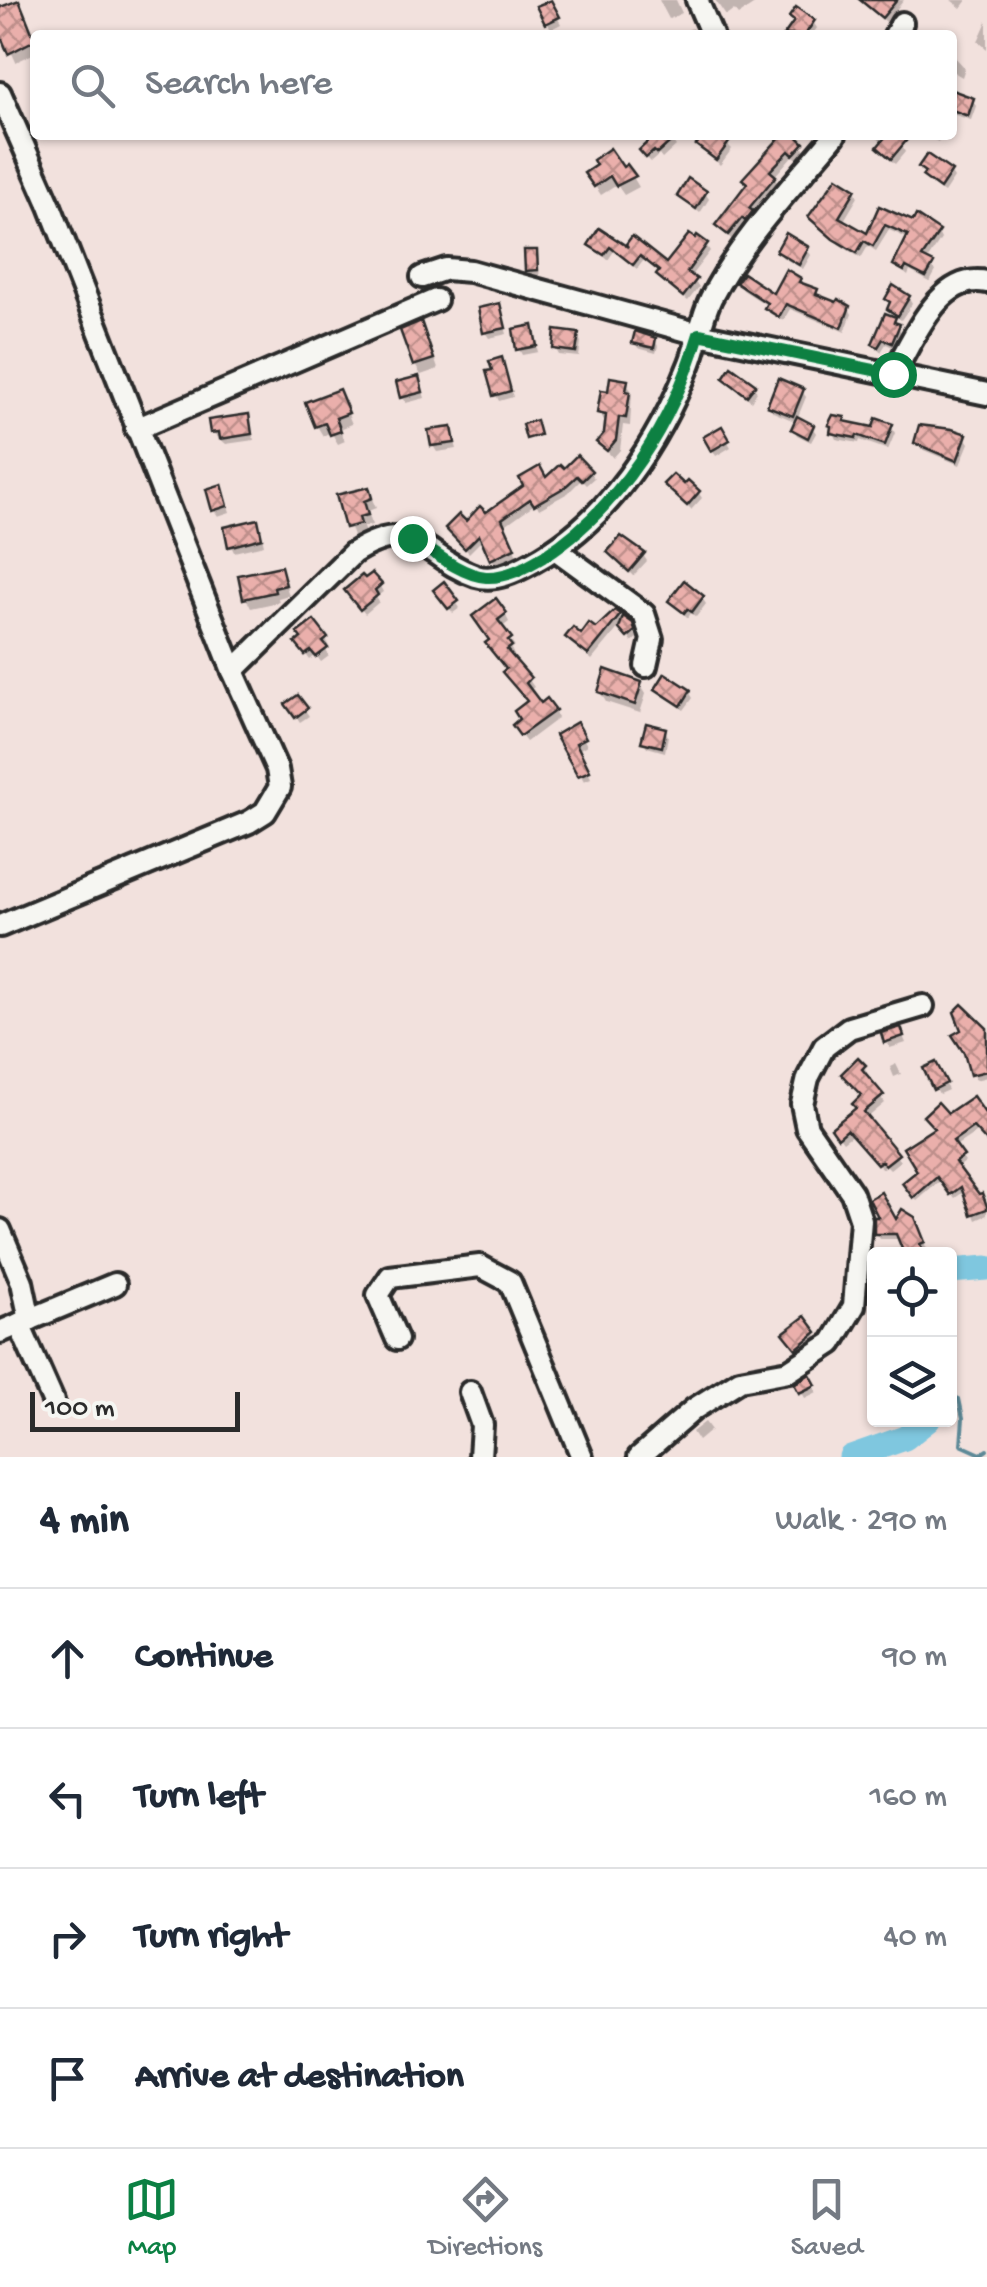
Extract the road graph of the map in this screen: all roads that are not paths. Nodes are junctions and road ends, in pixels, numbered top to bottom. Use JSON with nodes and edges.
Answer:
{"nodes":[{"id":1,"x":697,"y":0,"type":"edge"},
{"id":2,"x":710,"y":30,"type":"edge"},
{"id":3,"x":0,"y":93,"type":"edge"},
{"id":4,"x":831,"y":140,"type":"edge"},
{"id":5,"x":422,"y":277,"type":"dead end"},
{"id":6,"x":987,"y":282,"type":"edge"},
{"id":7,"x":436,"y":300,"type":"dead end"},
{"id":8,"x":699,"y":334,"type":"junction"},
{"id":9,"x":893,"y":374,"type":"junction"},
{"id":10,"x":987,"y":394,"type":"edge"},
{"id":11,"x":136,"y":429,"type":"junction"},
{"id":12,"x":555,"y":549,"type":"junction"},
{"id":13,"x":646,"y":666,"type":"dead end"},
{"id":14,"x":233,"y":671,"type":"junction"},
{"id":15,"x":0,"y":926,"type":"edge"},
{"id":16,"x":922,"y":1006,"type":"dead end"},
{"id":17,"x":0,"y":1230,"type":"edge"},
{"id":18,"x":6,"y":1260,"type":"edge"},
{"id":19,"x":115,"y":1284,"type":"dead end"},
{"id":20,"x":16,"y":1326,"type":"edge"},
{"id":21,"x":397,"y":1339,"type":"dead end"},
{"id":22,"x":470,"y":1392,"type":"dead end"},
{"id":23,"x":53,"y":1401,"type":"dead end"},
{"id":24,"x":480,"y":1457,"type":"edge"},
{"id":25,"x":582,"y":1457,"type":"edge"},
{"id":26,"x":638,"y":1457,"type":"edge"}],
"edges":[{"from":1,"to":2,"type":"street"},
{"from":3,"to":11,"type":"street"},
{"from":4,"to":8,"type":"street"},
{"from":5,"to":8,"type":"street"},
{"from":6,"to":9,"type":"street"},
{"from":7,"to":11,"type":"street"},
{"from":8,"to":9,"type":"street"},
{"from":8,"to":12,"type":"street"},
{"from":9,"to":10,"type":"street"},
{"from":11,"to":14,"type":"street"},
{"from":12,"to":13,"type":"street"},
{"from":12,"to":14,"type":"street"},
{"from":14,"to":15,"type":"street"},
{"from":16,"to":26,"type":"street"},
{"from":17,"to":18,"type":"street"},
{"from":18,"to":20,"type":"street"},
{"from":19,"to":20,"type":"street"},
{"from":20,"to":23,"type":"street"},
{"from":21,"to":25,"type":"street"},
{"from":22,"to":24,"type":"street"}]}
